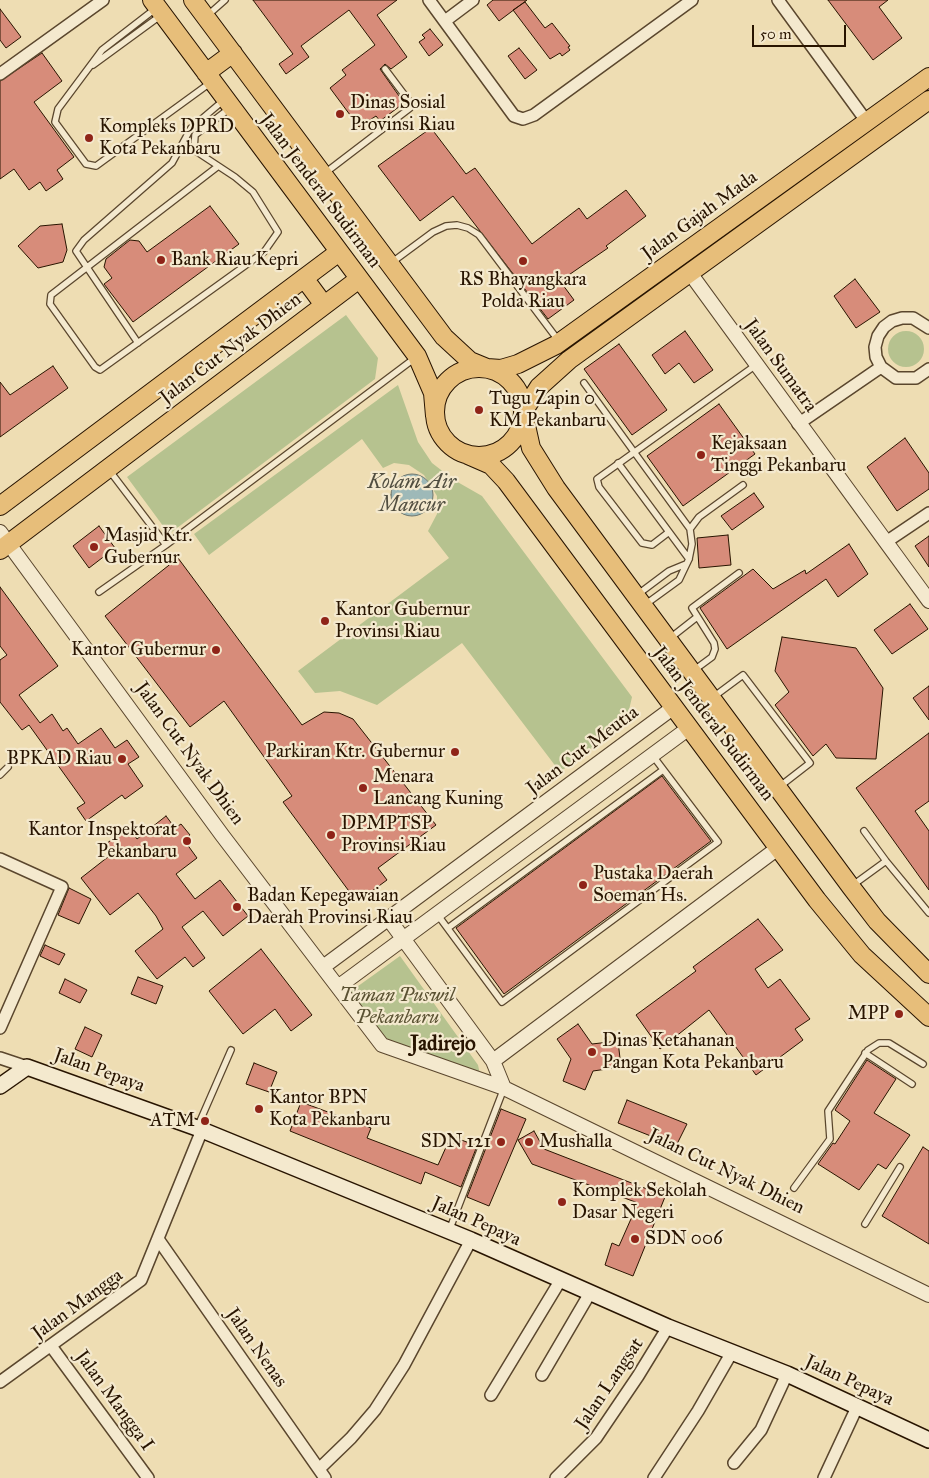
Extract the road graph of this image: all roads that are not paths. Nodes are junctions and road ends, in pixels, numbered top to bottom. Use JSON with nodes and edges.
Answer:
{"nodes":[{"id":1,"x":103,"y":0,"type":"edge"},
{"id":2,"x":193,"y":0,"type":"edge"},
{"id":3,"x":225,"y":0,"type":"edge"},
{"id":4,"x":429,"y":0,"type":"edge"},
{"id":5,"x":473,"y":0,"type":"edge"},
{"id":6,"x":692,"y":0,"type":"edge"},
{"id":7,"x":778,"y":0,"type":"edge"},
{"id":8,"x":158,"y":7,"type":"edge"},
{"id":9,"x":206,"y":16,"type":"junction"},
{"id":10,"x":445,"y":21,"type":"junction"},
{"id":11,"x":233,"y":53,"type":"junction"},
{"id":12,"x":385,"y":69,"type":"dead end"},
{"id":13,"x":0,"y":74,"type":"edge"},
{"id":14,"x":209,"y":77,"type":"junction"},
{"id":15,"x":929,"y":77,"type":"edge"},
{"id":16,"x":929,"y":100,"type":"edge"},
{"id":17,"x":228,"y":103,"type":"junction"},
{"id":18,"x":867,"y":122,"type":"junction"},
{"id":19,"x":878,"y":137,"type":"junction"},
{"id":20,"x":217,"y":167,"type":"junction"},
{"id":21,"x":323,"y":175,"type":"junction"},
{"id":22,"x":735,"y":218,"type":"junction"},
{"id":23,"x":746,"y":232,"type":"junction"},
{"id":24,"x":339,"y":252,"type":"junction"},
{"id":25,"x":389,"y":264,"type":"junction"},
{"id":26,"x":85,"y":268,"type":"junction"},
{"id":27,"x":690,"y":273,"type":"junction"},
{"id":28,"x":304,"y":278,"type":"junction"},
{"id":29,"x":359,"y":279,"type":"junction"},
{"id":30,"x":324,"y":306,"type":"junction"},
{"id":31,"x":929,"y":328,"type":"edge"},
{"id":32,"x":560,"y":342,"type":"junction"},
{"id":33,"x":138,"y":343,"type":"junction"},
{"id":34,"x":417,"y":356,"type":"junction"},
{"id":35,"x":756,"y":365,"type":"junction"},
{"id":36,"x":881,"y":367,"type":"junction"},
{"id":37,"x":487,"y":368,"type":"junction"},
{"id":38,"x":929,"y":369,"type":"edge"},
{"id":39,"x":584,"y":382,"type":"dead end"},
{"id":40,"x":523,"y":412,"type":"junction"},
{"id":41,"x":435,"y":416,"type":"junction"},
{"id":42,"x":798,"y":424,"type":"junction"},
{"id":43,"x":635,"y":451,"type":"junction"},
{"id":44,"x":468,"y":455,"type":"junction"},
{"id":45,"x":618,"y":463,"type":"junction"},
{"id":46,"x":108,"y":469,"type":"junction"},
{"id":47,"x":743,"y":485,"type":"dead end"},
{"id":48,"x":0,"y":505,"type":"edge"},
{"id":49,"x":929,"y":513,"type":"edge"},
{"id":50,"x":690,"y":529,"type":"junction"},
{"id":51,"x":669,"y":532,"type":"junction"},
{"id":52,"x":3,"y":542,"type":"edge"},
{"id":53,"x":886,"y":542,"type":"junction"},
{"id":54,"x":166,"y":545,"type":"junction"},
{"id":55,"x":687,"y":562,"type":"junction"},
{"id":56,"x":739,"y":573,"type":"dead end"},
{"id":57,"x":99,"y":592,"type":"dead end"},
{"id":58,"x":640,"y":601,"type":"junction"},
{"id":59,"x":929,"y":601,"type":"edge"},
{"id":60,"x":697,"y":617,"type":"junction"},
{"id":61,"x":667,"y":640,"type":"junction"},
{"id":62,"x":691,"y":672,"type":"junction"},
{"id":63,"x":711,"y":699,"type":"junction"},
{"id":64,"x":674,"y":707,"type":"junction"},
{"id":65,"x":689,"y":728,"type":"junction"},
{"id":66,"x":652,"y":756,"type":"junction"},
{"id":67,"x":8,"y":767,"type":"dead end"},
{"id":68,"x":663,"y":770,"type":"junction"},
{"id":69,"x":0,"y":775,"type":"edge"},
{"id":70,"x":776,"y":789,"type":"junction"},
{"id":71,"x":864,"y":831,"type":"dead end"},
{"id":72,"x":778,"y":848,"type":"junction"},
{"id":73,"x":0,"y":859,"type":"edge"},
{"id":74,"x":886,"y":861,"type":"junction"},
{"id":75,"x":851,"y":887,"type":"junction"},
{"id":76,"x":929,"y":913,"type":"edge"},
{"id":77,"x":437,"y":914,"type":"junction"},
{"id":78,"x":388,"y":918,"type":"junction"},
{"id":79,"x":448,"y":928,"type":"junction"},
{"id":80,"x":403,"y":939,"type":"junction"},
{"id":81,"x":323,"y":967,"type":"junction"},
{"id":82,"x":927,"y":968,"type":"edge"},
{"id":83,"x":338,"y":987,"type":"junction"},
{"id":84,"x":929,"y":1017,"type":"edge"},
{"id":85,"x":0,"y":1028,"type":"edge"},
{"id":86,"x":231,"y":1050,"type":"dead end"},
{"id":87,"x":865,"y":1053,"type":"junction"},
{"id":88,"x":0,"y":1058,"type":"edge"},
{"id":89,"x":493,"y":1061,"type":"junction"},
{"id":90,"x":923,"y":1064,"type":"dead end"},
{"id":91,"x":27,"y":1067,"type":"junction"},
{"id":92,"x":912,"y":1084,"type":"dead end"},
{"id":93,"x":0,"y":1086,"type":"edge"},
{"id":94,"x":504,"y":1088,"type":"junction"},
{"id":95,"x":199,"y":1129,"type":"junction"},
{"id":96,"x":900,"y":1167,"type":"dead end"},
{"id":97,"x":794,"y":1188,"type":"dead end"},
{"id":98,"x":865,"y":1224,"type":"dead end"},
{"id":99,"x":449,"y":1231,"type":"junction"},
{"id":100,"x":158,"y":1239,"type":"junction"},
{"id":101,"x":471,"y":1240,"type":"junction"},
{"id":102,"x":560,"y":1281,"type":"junction"},
{"id":103,"x":590,"y":1293,"type":"junction"},
{"id":104,"x":929,"y":1295,"type":"edge"},
{"id":105,"x":668,"y":1327,"type":"junction"},
{"id":106,"x":51,"y":1346,"type":"junction"},
{"id":107,"x":732,"y":1352,"type":"junction"},
{"id":108,"x":787,"y":1374,"type":"junction"},
{"id":109,"x":542,"y":1375,"type":"dead end"},
{"id":110,"x":0,"y":1382,"type":"edge"},
{"id":111,"x":492,"y":1395,"type":"dead end"},
{"id":112,"x":858,"y":1406,"type":"junction"},
{"id":113,"x":929,"y":1440,"type":"edge"},
{"id":114,"x":734,"y":1463,"type":"dead end"},
{"id":115,"x":322,"y":1474,"type":"edge"},
{"id":116,"x":148,"y":1478,"type":"edge"},
{"id":117,"x":556,"y":1478,"type":"edge"},
{"id":118,"x":654,"y":1478,"type":"edge"},
{"id":119,"x":824,"y":1478,"type":"edge"}],
"edges":[{"from":1,"to":13,"type":"street"},
{"from":2,"to":9,"type":"main road","name":"Jalan Jenderal Sudirman"},
{"from":3,"to":9,"type":"lane"},
{"from":4,"to":10,"type":"street"},
{"from":5,"to":10,"type":"street"},
{"from":6,"to":10,"type":"street"},
{"from":7,"to":18,"type":"street"},
{"from":8,"to":14,"type":"main road","name":"Jalan Jenderal Sudirman"},
{"from":8,"to":14,"type":"lane"},
{"from":9,"to":11,"type":"main road","name":"Jalan Jenderal Sudirman"},
{"from":11,"to":14,"type":"main road"},
{"from":11,"to":21,"type":"main road","name":"Jalan Jenderal Sudirman"},
{"from":12,"to":21,"type":"lane"},
{"from":14,"to":17,"type":"main road","name":"Jalan Jenderal Sudirman"},
{"from":15,"to":18,"type":"main road","name":"Jalan Gajah Mada"},
{"from":16,"to":19,"type":"main road"},
{"from":17,"to":20,"type":"lane"},
{"from":17,"to":24,"type":"main road","name":"Jalan Jenderal Sudirman"},
{"from":17,"to":26,"type":"lane"},
{"from":18,"to":19,"type":"main road"},
{"from":18,"to":22,"type":"main road","name":"Jalan Gajah Mada"},
{"from":19,"to":23,"type":"main road"},
{"from":20,"to":26,"type":"lane"},
{"from":20,"to":33,"type":"lane"},
{"from":21,"to":25,"type":"main road","name":"Jalan Jenderal Sudirman"},
{"from":22,"to":23,"type":"main road"},
{"from":22,"to":32,"type":"main road","name":"Jalan Gajah Mada"},
{"from":23,"to":27,"type":"main road"},
{"from":24,"to":28,"type":"main road","name":"Jalan Cut Nyak Dhien"},
{"from":24,"to":29,"type":"main road","name":"Jalan Jenderal Sudirman"},
{"from":25,"to":32,"type":"lane"},
{"from":25,"to":37,"type":"main road","name":"Jalan Jenderal Sudirman"},
{"from":26,"to":33,"type":"lane"},
{"from":26,"to":33,"type":"lane"},
{"from":27,"to":35,"type":"street","name":"Jalan Sumatra"},
{"from":27,"to":40,"type":"main road"},
{"from":28,"to":30,"type":"main road"},
{"from":28,"to":48,"type":"main road","name":"Jalan Cut Nyak Dhien"},
{"from":29,"to":30,"type":"main road","name":"Jalan Cut Nyak Dhien"},
{"from":29,"to":34,"type":"main road","name":"Jalan Jenderal Sudirman"},
{"from":30,"to":46,"type":"main road","name":"Jalan Cut Nyak Dhien"},
{"from":31,"to":36,"type":"street"},
{"from":32,"to":37,"type":"main road","name":"Jalan Gajah Mada"},
{"from":34,"to":41,"type":"main road","name":"Jalan Jenderal Sudirman"},
{"from":34,"to":54,"type":"lane"},
{"from":35,"to":42,"type":"street","name":"Jalan Sumatra"},
{"from":35,"to":43,"type":"lane"},
{"from":36,"to":38,"type":"street"},
{"from":36,"to":42,"type":"street"},
{"from":37,"to":40,"type":"main road"},
{"from":37,"to":41,"type":"main road"},
{"from":39,"to":43,"type":"lane"},
{"from":40,"to":44,"type":"main road"},
{"from":40,"to":58,"type":"main road","name":"Jalan Jenderal Sudirman"},
{"from":41,"to":44,"type":"main road"},
{"from":42,"to":53,"type":"street","name":"Jalan Sumatra"},
{"from":43,"to":45,"type":"lane"},
{"from":43,"to":50,"type":"lane"},
{"from":44,"to":64,"type":"main road","name":"Jalan Jenderal Sudirman"},
{"from":45,"to":51,"type":"lane"},
{"from":45,"to":51,"type":"lane"},
{"from":46,"to":52,"type":"main road","name":"Jalan Cut Nyak Dhien"},
{"from":46,"to":54,"type":"lane"},
{"from":47,"to":50,"type":"lane"},
{"from":49,"to":53,"type":"street"},
{"from":50,"to":55,"type":"lane"},
{"from":51,"to":55,"type":"lane"},
{"from":52,"to":81,"type":"street","name":"Jalan Cut Nyak Dhien"},
{"from":53,"to":59,"type":"street","name":"Jalan Sumatra"},
{"from":54,"to":57,"type":"lane"},
{"from":55,"to":58,"type":"lane"},
{"from":55,"to":58,"type":"lane"},
{"from":56,"to":60,"type":"lane"},
{"from":58,"to":61,"type":"main road","name":"Jalan Jenderal Sudirman"},
{"from":60,"to":61,"type":"lane"},
{"from":60,"to":62,"type":"lane"},
{"from":61,"to":62,"type":"main road","name":"Jalan Jenderal Sudirman"},
{"from":62,"to":63,"type":"main road","name":"Jalan Jenderal Sudirman"},
{"from":63,"to":70,"type":"main road","name":"Jalan Jenderal Sudirman"},
{"from":63,"to":70,"type":"lane"},
{"from":64,"to":65,"type":"main road","name":"Jalan Jenderal Sudirman"},
{"from":64,"to":78,"type":"street","name":"Jalan Cut Meutia"},
{"from":65,"to":66,"type":"street"},
{"from":65,"to":72,"type":"main road","name":"Jalan Jenderal Sudirman"},
{"from":66,"to":68,"type":"lane"},
{"from":66,"to":77,"type":"street"},
{"from":67,"to":69,"type":"lane"},
{"from":68,"to":79,"type":"lane"},
{"from":68,"to":79,"type":"lane"},
{"from":70,"to":75,"type":"main road","name":"Jalan Jenderal Sudirman"},
{"from":71,"to":74,"type":"lane"},
{"from":72,"to":84,"type":"main road","name":"Jalan Jenderal Sudirman"},
{"from":72,"to":89,"type":"street"},
{"from":73,"to":85,"type":"street"},
{"from":74,"to":75,"type":"lane"},
{"from":74,"to":76,"type":"lane"},
{"from":75,"to":82,"type":"main road","name":"Jalan Jenderal Sudirman"},
{"from":77,"to":79,"type":"lane"},
{"from":77,"to":80,"type":"street"},
{"from":78,"to":80,"type":"street"},
{"from":78,"to":81,"type":"street","name":"Jalan Cut Meutia"},
{"from":80,"to":83,"type":"street"},
{"from":80,"to":89,"type":"street"},
{"from":81,"to":83,"type":"street","name":"Jalan Cut Nyak Dhien"},
{"from":83,"to":94,"type":"street","name":"Jalan Cut Nyak Dhien"},
{"from":86,"to":95,"type":"lane"},
{"from":87,"to":90,"type":"lane"},
{"from":87,"to":92,"type":"lane"},
{"from":87,"to":97,"type":"lane"},
{"from":88,"to":91,"type":"street","name":"Jalan Pepaya"},
{"from":89,"to":94,"type":"street"},
{"from":91,"to":93,"type":"main road"},
{"from":91,"to":95,"type":"main road","name":"Jalan Pepaya"},
{"from":94,"to":99,"type":"lane"},
{"from":94,"to":104,"type":"street","name":"Jalan Cut Nyak Dhien"},
{"from":95,"to":99,"type":"main road","name":"Jalan Pepaya"},
{"from":95,"to":100,"type":"street","name":"Jalan Mangga"},
{"from":96,"to":98,"type":"lane"},
{"from":99,"to":101,"type":"main road","name":"Jalan Pepaya"},
{"from":100,"to":106,"type":"street","name":"Jalan Mangga"},
{"from":100,"to":115,"type":"street","name":"Jalan Nenas"},
{"from":101,"to":102,"type":"main road","name":"Jalan Pepaya"},
{"from":101,"to":115,"type":"street"},
{"from":102,"to":103,"type":"main road","name":"Jalan Pepaya"},
{"from":102,"to":111,"type":"street"},
{"from":103,"to":105,"type":"main road","name":"Jalan Pepaya"},
{"from":103,"to":109,"type":"street"},
{"from":105,"to":107,"type":"main road","name":"Jalan Pepaya"},
{"from":105,"to":117,"type":"street","name":"Jalan Langsat"},
{"from":106,"to":110,"type":"street","name":"Jalan Mangga"},
{"from":106,"to":116,"type":"street","name":"Jalan Mangga I"},
{"from":107,"to":108,"type":"main road","name":"Jalan Pepaya"},
{"from":107,"to":118,"type":"street"},
{"from":108,"to":112,"type":"main road","name":"Jalan Pepaya"},
{"from":108,"to":114,"type":"street"},
{"from":112,"to":113,"type":"main road","name":"Jalan Pepaya"},
{"from":112,"to":119,"type":"street"}]}
